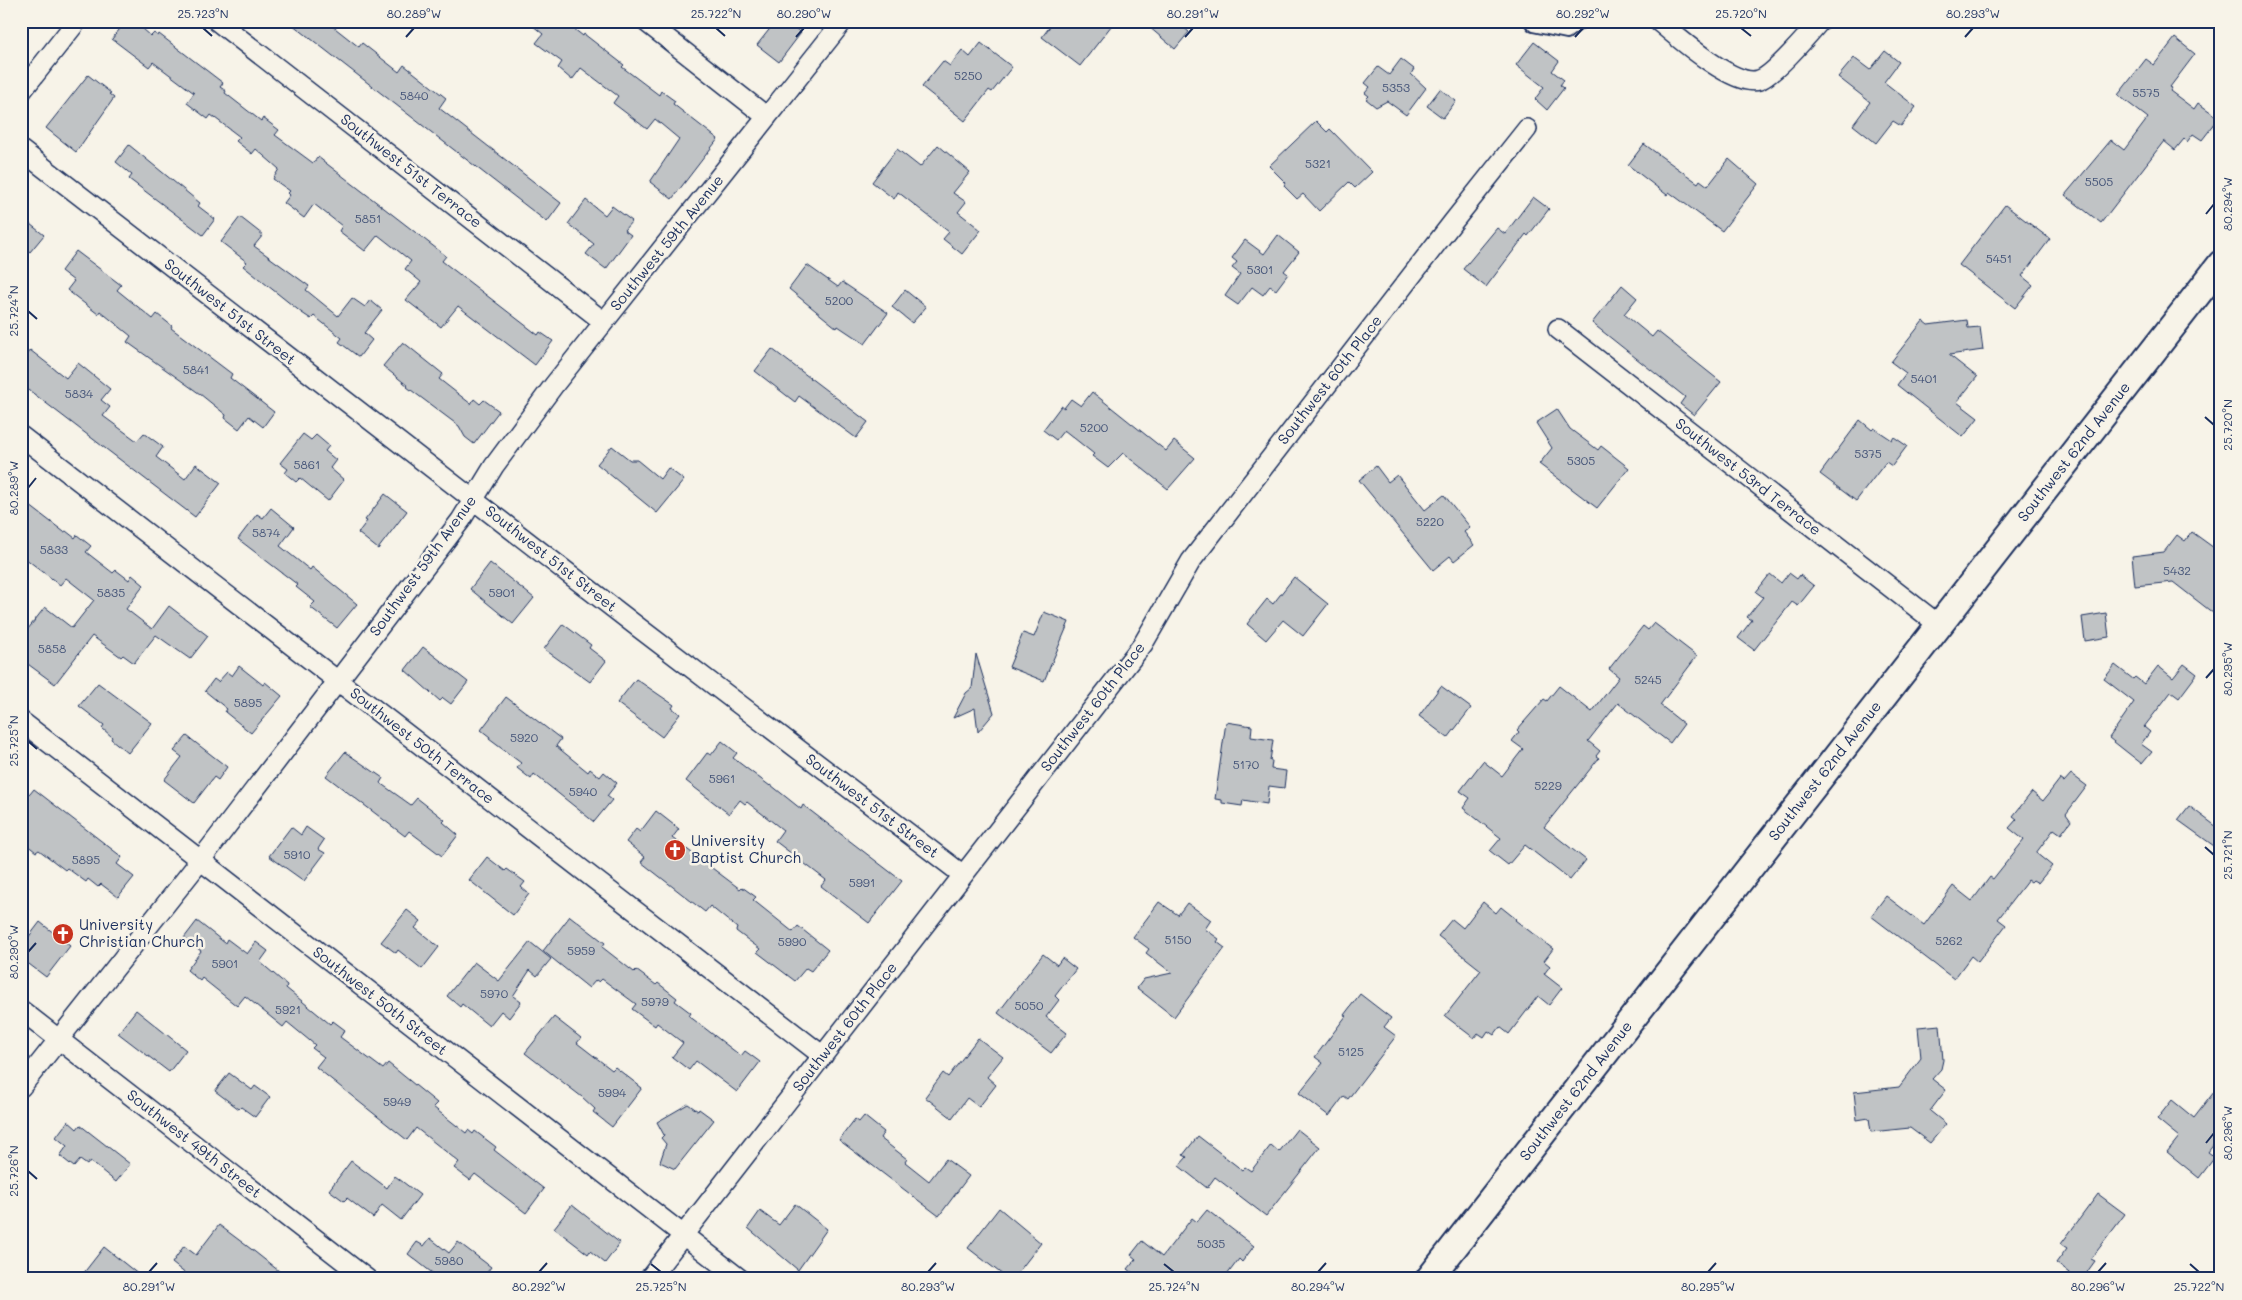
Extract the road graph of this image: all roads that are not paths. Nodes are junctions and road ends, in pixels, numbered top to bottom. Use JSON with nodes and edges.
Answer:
{"nodes":[{"id":1,"x":77,"y":21,"type":"edge"},
{"id":2,"x":217,"y":21,"type":"edge"},
{"id":3,"x":645,"y":21,"type":"edge"},
{"id":4,"x":843,"y":21,"type":"edge"},
{"id":5,"x":1529,"y":21,"type":"edge"},
{"id":6,"x":1583,"y":21,"type":"edge"},
{"id":7,"x":1658,"y":21,"type":"edge"},
{"id":8,"x":1820,"y":21,"type":"edge"},
{"id":9,"x":21,"y":92,"type":"edge"},
{"id":10,"x":767,"y":117,"type":"junction"},
{"id":11,"x":1527,"y":129,"type":"dead end"},
{"id":12,"x":21,"y":150,"type":"edge"},
{"id":13,"x":2221,"y":264,"type":"edge"},
{"id":14,"x":604,"y":322,"type":"junction"},
{"id":15,"x":1558,"y":329,"type":"dead end"},
{"id":16,"x":21,"y":436,"type":"edge"},
{"id":17,"x":473,"y":499,"type":"junction"},
{"id":18,"x":1939,"y":625,"type":"junction"},
{"id":19,"x":338,"y":682,"type":"junction"},
{"id":20,"x":21,"y":721,"type":"edge"},
{"id":21,"x":200,"y":861,"type":"junction"},
{"id":22,"x":963,"y":875,"type":"junction"},
{"id":23,"x":21,"y":1010,"type":"edge"},
{"id":24,"x":59,"y":1040,"type":"junction"},
{"id":25,"x":823,"y":1056,"type":"junction"},
{"id":26,"x":21,"y":1087,"type":"edge"},
{"id":27,"x":683,"y":1235,"type":"junction"},
{"id":28,"x":367,"y":1279,"type":"edge"},
{"id":29,"x":649,"y":1279,"type":"edge"},
{"id":30,"x":740,"y":1279,"type":"edge"},
{"id":31,"x":1429,"y":1279,"type":"edge"}],
"edges":[{"from":1,"to":9,"type":"street"},
{"from":2,"to":14,"type":"street","name":"Southwest 51st Terrace"},
{"from":3,"to":10,"type":"street"},
{"from":4,"to":10,"type":"street","name":"Southwest 59th Avenue"},
{"from":5,"to":6,"type":"lane"},
{"from":7,"to":8,"type":"street"},
{"from":10,"to":14,"type":"street","name":"Southwest 59th Avenue"},
{"from":11,"to":22,"type":"street","name":"Southwest 60th Place"},
{"from":12,"to":17,"type":"street","name":"Southwest 51st Street"},
{"from":13,"to":18,"type":"street","name":"Southwest 62nd Avenue"},
{"from":14,"to":17,"type":"street","name":"Southwest 59th Avenue"},
{"from":15,"to":18,"type":"street","name":"Southwest 53rd Terrace"},
{"from":16,"to":19,"type":"street","name":"Southwest 50th Terrace"},
{"from":17,"to":19,"type":"street","name":"Southwest 59th Avenue"},
{"from":17,"to":22,"type":"street","name":"Southwest 51st Street"},
{"from":18,"to":31,"type":"street","name":"Southwest 62nd Avenue"},
{"from":19,"to":21,"type":"street","name":"Southwest 59th Avenue"},
{"from":19,"to":25,"type":"street","name":"Southwest 50th Terrace"},
{"from":20,"to":21,"type":"street","name":"Southwest 50th Street"},
{"from":21,"to":24,"type":"street","name":"Southwest 59th Avenue"},
{"from":21,"to":27,"type":"street","name":"Southwest 50th Street"},
{"from":22,"to":25,"type":"street","name":"Southwest 60th Place"},
{"from":23,"to":24,"type":"street","name":"Southwest 49th Street"},
{"from":24,"to":26,"type":"street","name":"Southwest 59th Avenue"},
{"from":24,"to":28,"type":"street","name":"Southwest 49th Street"},
{"from":25,"to":27,"type":"street","name":"Southwest 60th Place"},
{"from":27,"to":29,"type":"street","name":"Southwest 60th Place"},
{"from":27,"to":30,"type":"street","name":"Southwest 50th Street"}]}
